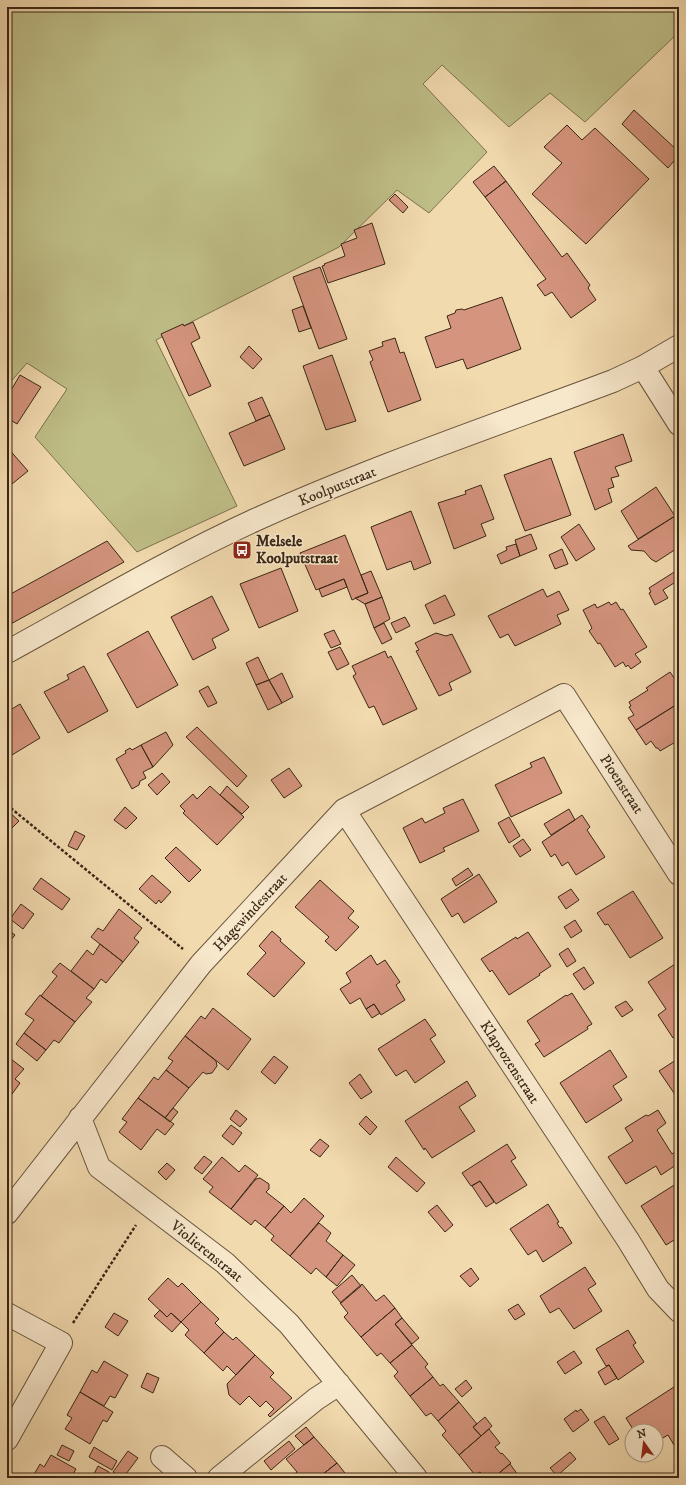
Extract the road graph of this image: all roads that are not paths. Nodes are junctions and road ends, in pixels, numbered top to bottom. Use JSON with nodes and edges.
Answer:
{"nodes":[{"id":1,"x":679,"y":346,"type":"edge"},
{"id":2,"x":643,"y":367,"type":"junction"},
{"id":3,"x":679,"y":424,"type":"edge"},
{"id":4,"x":7,"y":652,"type":"edge"},
{"id":5,"x":564,"y":695,"type":"joint"},
{"id":6,"x":344,"y":810,"type":"junction"},
{"id":7,"x":679,"y":874,"type":"edge"},
{"id":8,"x":80,"y":1118,"type":"junction"},
{"id":9,"x":7,"y":1213,"type":"edge"},
{"id":10,"x":679,"y":1311,"type":"edge"},
{"id":11,"x":7,"y":1314,"type":"edge"},
{"id":12,"x":339,"y":1384,"type":"junction"},
{"id":13,"x":7,"y":1439,"type":"edge"},
{"id":14,"x":162,"y":1457,"type":"dead end"},
{"id":15,"x":186,"y":1478,"type":"edge"},
{"id":16,"x":219,"y":1478,"type":"edge"},
{"id":17,"x":416,"y":1478,"type":"edge"}],
"edges":[{"from":1,"to":2,"type":"street","name":"Koolputstraat"},
{"from":2,"to":3,"type":"street"},
{"from":2,"to":4,"type":"street","name":"Koolputstraat"},
{"from":5,"to":6,"type":"street","name":"Hagewindestraat"},
{"from":5,"to":7,"type":"street","name":"Pioenstraat"},
{"from":6,"to":8,"type":"street","name":"Hagewindestraat"},
{"from":6,"to":10,"type":"street","name":"Klaprozenstraat"},
{"from":8,"to":9,"type":"street","name":"Hagewindestraat"},
{"from":8,"to":12,"type":"street","name":"Violierenstraat"},
{"from":11,"to":13,"type":"street"},
{"from":12,"to":16,"type":"street"},
{"from":12,"to":17,"type":"street","name":"Violierenstraat"},
{"from":14,"to":15,"type":"street"}]}
